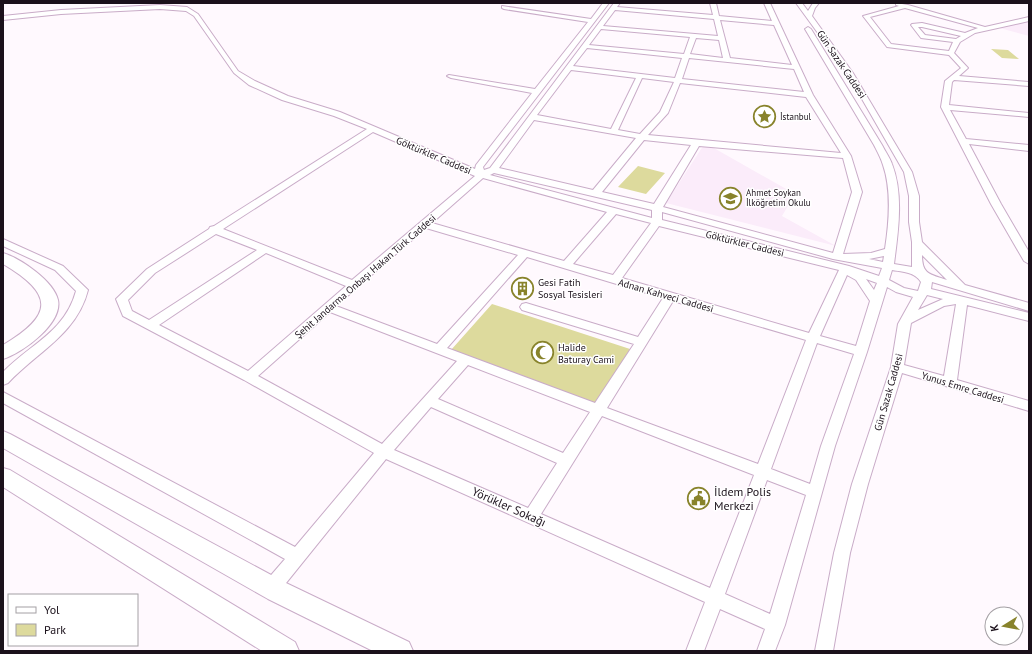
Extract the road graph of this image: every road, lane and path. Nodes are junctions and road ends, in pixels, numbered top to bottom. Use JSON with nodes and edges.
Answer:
{"nodes":[{"id":1,"x":606,"y":3,"type":"edge"},
{"id":2,"x":713,"y":3,"type":"edge"},
{"id":3,"x":767,"y":3,"type":"edge"},
{"id":4,"x":791,"y":3,"type":"edge"},
{"id":5,"x":799,"y":3,"type":"edge"},
{"id":6,"x":816,"y":3,"type":"edge"},
{"id":7,"x":893,"y":3,"type":"edge"},
{"id":8,"x":615,"y":6,"type":"edge"},
{"id":9,"x":906,"y":6,"type":"junction"},
{"id":10,"x":504,"y":7,"type":"dead end"},
{"id":11,"x":808,"y":16,"type":"junction"},
{"id":12,"x":3,"y":18,"type":"edge"},
{"id":13,"x":716,"y":18,"type":"junction"},
{"id":14,"x":1029,"y":19,"type":"edge"},
{"id":15,"x":592,"y":21,"type":"junction"},
{"id":16,"x":776,"y":23,"type":"junction"},
{"id":17,"x":600,"y":27,"type":"junction"},
{"id":18,"x":986,"y":28,"type":"junction"},
{"id":19,"x":966,"y":35,"type":"junction"},
{"id":20,"x":693,"y":36,"type":"junction"},
{"id":21,"x":721,"y":38,"type":"junction"},
{"id":22,"x":957,"y":41,"type":"junction"},
{"id":23,"x":585,"y":46,"type":"junction"},
{"id":24,"x":951,"y":53,"type":"junction"},
{"id":25,"x":686,"y":56,"type":"junction"},
{"id":26,"x":727,"y":60,"type":"junction"},
{"id":27,"x":796,"y":67,"type":"junction"},
{"id":28,"x":569,"y":68,"type":"junction"},
{"id":29,"x":451,"y":76,"type":"dead end"},
{"id":30,"x":640,"y":76,"type":"junction"},
{"id":31,"x":953,"y":78,"type":"junction"},
{"id":32,"x":678,"y":80,"type":"junction"},
{"id":33,"x":1029,"y":84,"type":"edge"},
{"id":34,"x":537,"y":92,"type":"junction"},
{"id":35,"x":809,"y":95,"type":"junction"},
{"id":36,"x":945,"y":107,"type":"junction"},
{"id":37,"x":1029,"y":115,"type":"edge"},
{"id":38,"x":533,"y":117,"type":"junction"},
{"id":39,"x":372,"y":129,"type":"junction"},
{"id":40,"x":614,"y":131,"type":"junction"},
{"id":41,"x":642,"y":136,"type":"junction"},
{"id":42,"x":962,"y":141,"type":"junction"},
{"id":43,"x":696,"y":143,"type":"junction"},
{"id":44,"x":1029,"y":148,"type":"edge"},
{"id":45,"x":847,"y":156,"type":"junction"},
{"id":46,"x":494,"y":170,"type":"junction"},
{"id":47,"x":480,"y":171,"type":"junction"},
{"id":48,"x":596,"y":193,"type":"junction"},
{"id":49,"x":657,"y":208,"type":"junction"},
{"id":50,"x":614,"y":210,"type":"junction"},
{"id":51,"x":657,"y":222,"type":"junction"},
{"id":52,"x":425,"y":224,"type":"junction"},
{"id":53,"x":214,"y":229,"type":"junction"},
{"id":54,"x":3,"y":242,"type":"edge"},
{"id":55,"x":918,"y":242,"type":"junction"},
{"id":56,"x":266,"y":248,"type":"junction"},
{"id":57,"x":890,"y":251,"type":"junction"},
{"id":58,"x":525,"y":253,"type":"junction"},
{"id":59,"x":3,"y":258,"type":"edge"},
{"id":60,"x":1029,"y":261,"type":"edge"},
{"id":61,"x":841,"y":262,"type":"junction"},
{"id":62,"x":566,"y":266,"type":"junction"},
{"id":63,"x":888,"y":267,"type":"junction"},
{"id":64,"x":924,"y":276,"type":"junction"},
{"id":65,"x":614,"y":280,"type":"junction"},
{"id":66,"x":882,"y":281,"type":"junction"},
{"id":67,"x":354,"y":285,"type":"junction"},
{"id":68,"x":923,"y":293,"type":"junction"},
{"id":69,"x":962,"y":294,"type":"junction"},
{"id":70,"x":670,"y":296,"type":"junction"},
{"id":71,"x":876,"y":301,"type":"junction"},
{"id":72,"x":328,"y":307,"type":"junction"},
{"id":73,"x":526,"y":307,"type":"dead end"},
{"id":74,"x":1029,"y":307,"type":"edge"},
{"id":75,"x":1029,"y":317,"type":"edge"},
{"id":76,"x":905,"y":321,"type":"junction"},
{"id":77,"x":150,"y":325,"type":"junction"},
{"id":78,"x":813,"y":338,"type":"junction"},
{"id":79,"x":641,"y":342,"type":"junction"},
{"id":80,"x":439,"y":349,"type":"junction"},
{"id":81,"x":861,"y":352,"type":"junction"},
{"id":82,"x":3,"y":353,"type":"edge"},
{"id":83,"x":466,"y":359,"type":"junction"},
{"id":84,"x":897,"y":367,"type":"junction"},
{"id":85,"x":249,"y":377,"type":"junction"},
{"id":86,"x":3,"y":380,"type":"edge"},
{"id":87,"x":950,"y":383,"type":"junction"},
{"id":88,"x":3,"y":397,"type":"edge"},
{"id":89,"x":429,"y":401,"type":"junction"},
{"id":90,"x":1029,"y":406,"type":"edge"},
{"id":91,"x":598,"y":410,"type":"junction"},
{"id":92,"x":3,"y":438,"type":"edge"},
{"id":93,"x":384,"y":452,"type":"junction"},
{"id":94,"x":566,"y":461,"type":"junction"},
{"id":95,"x":763,"y":472,"type":"junction"},
{"id":96,"x":3,"y":476,"type":"edge"},
{"id":97,"x":815,"y":492,"type":"junction"},
{"id":98,"x":531,"y":517,"type":"junction"},
{"id":99,"x":297,"y":557,"type":"junction"},
{"id":100,"x":272,"y":587,"type":"junction"},
{"id":101,"x":715,"y":598,"type":"junction"},
{"id":102,"x":776,"y":625,"type":"junction"},
{"id":103,"x":286,"y":651,"type":"edge"},
{"id":104,"x":400,"y":651,"type":"edge"},
{"id":105,"x":695,"y":651,"type":"edge"},
{"id":106,"x":766,"y":651,"type":"edge"},
{"id":107,"x":824,"y":651,"type":"edge"}],
"edges":[{"from":1,"to":15,"type":"street","name":"Şehit Jandarma Onbaşı Hakan Türk Caddesi"},
{"from":2,"to":13,"type":"street"},
{"from":3,"to":16,"type":"street"},
{"from":4,"to":57,"type":"street","name":"Gün Sazak Caddesi"},
{"from":5,"to":11,"type":"street","name":"Gün Sazak Caddesi"},
{"from":6,"to":11,"type":"street"},
{"from":7,"to":9,"type":"street"},
{"from":8,"to":13,"type":"street"},
{"from":8,"to":17,"type":"street"},
{"from":9,"to":18,"type":"street"},
{"from":9,"to":24,"type":"street"},
{"from":10,"to":15,"type":"street"},
{"from":11,"to":55,"type":"street","name":"Gün Sazak Caddesi"},
{"from":12,"to":39,"type":"street","name":"Göktürkler Caddesi"},
{"from":13,"to":16,"type":"street"},
{"from":13,"to":21,"type":"street"},
{"from":14,"to":18,"type":"street"},
{"from":15,"to":34,"type":"street","name":"Şehit Jandarma Onbaşı Hakan Türk Caddesi"},
{"from":16,"to":27,"type":"street"},
{"from":17,"to":20,"type":"street"},
{"from":17,"to":23,"type":"street"},
{"from":18,"to":19,"type":"street"},
{"from":19,"to":22,"type":"street"},
{"from":19,"to":22,"type":"street"},
{"from":20,"to":21,"type":"street"},
{"from":20,"to":25,"type":"street"},
{"from":21,"to":26,"type":"street"},
{"from":22,"to":24,"type":"street"},
{"from":23,"to":25,"type":"street"},
{"from":23,"to":28,"type":"street"},
{"from":24,"to":31,"type":"street"},
{"from":25,"to":26,"type":"street"},
{"from":25,"to":32,"type":"street"},
{"from":26,"to":27,"type":"street"},
{"from":27,"to":35,"type":"street"},
{"from":28,"to":30,"type":"street"},
{"from":28,"to":38,"type":"street"},
{"from":29,"to":34,"type":"street"},
{"from":30,"to":32,"type":"street"},
{"from":30,"to":40,"type":"street"},
{"from":31,"to":33,"type":"street"},
{"from":31,"to":36,"type":"street"},
{"from":32,"to":35,"type":"street"},
{"from":32,"to":41,"type":"street"},
{"from":34,"to":47,"type":"street","name":"Şehit Jandarma Onbaşı Hakan Türk Caddesi"},
{"from":35,"to":45,"type":"street"},
{"from":36,"to":37,"type":"street"},
{"from":36,"to":42,"type":"street"},
{"from":38,"to":40,"type":"street"},
{"from":38,"to":46,"type":"street"},
{"from":39,"to":47,"type":"street","name":"Göktürkler Caddesi"},
{"from":39,"to":53,"type":"street"},
{"from":40,"to":41,"type":"street"},
{"from":41,"to":43,"type":"street"},
{"from":41,"to":48,"type":"street"},
{"from":42,"to":44,"type":"street"},
{"from":42,"to":60,"type":"street"},
{"from":43,"to":45,"type":"street"},
{"from":43,"to":49,"type":"street"},
{"from":45,"to":61,"type":"street"},
{"from":46,"to":47,"type":"street","name":"Göktürkler Caddesi"},
{"from":46,"to":48,"type":"street","name":"Göktürkler Caddesi"},
{"from":47,"to":50,"type":"street","name":"Göktürkler Caddesi"},
{"from":47,"to":52,"type":"street","name":"Şehit Jandarma Onbaşı Hakan Türk Caddesi"},
{"from":48,"to":49,"type":"street","name":"Göktürkler Caddesi"},
{"from":49,"to":51,"type":"street"},
{"from":49,"to":61,"type":"street","name":"Göktürkler Caddesi"},
{"from":50,"to":51,"type":"street","name":"Göktürkler Caddesi"},
{"from":50,"to":62,"type":"street"},
{"from":51,"to":61,"type":"street","name":"Göktürkler Caddesi"},
{"from":51,"to":65,"type":"street"},
{"from":52,"to":58,"type":"street","name":"Adnan Kahveci Caddesi"},
{"from":52,"to":67,"type":"street","name":"Şehit Jandarma Onbaşı Hakan Türk Caddesi"},
{"from":53,"to":56,"type":"street"},
{"from":53,"to":77,"type":"street","name":"Yörükler Sokağı"},
{"from":54,"to":86,"type":"street"},
{"from":55,"to":64,"type":"street","name":"Gün Sazak Caddesi"},
{"from":55,"to":69,"type":"street"},
{"from":56,"to":67,"type":"street"},
{"from":56,"to":77,"type":"street"},
{"from":57,"to":61,"type":"street"},
{"from":57,"to":63,"type":"street","name":"Gün Sazak Caddesi"},
{"from":58,"to":62,"type":"street","name":"Adnan Kahveci Caddesi"},
{"from":58,"to":80,"type":"street"},
{"from":59,"to":82,"type":"highway"},
{"from":61,"to":63,"type":"street","name":"Göktürkler Caddesi"},
{"from":61,"to":66,"type":"street","name":"Göktürkler Caddesi"},
{"from":61,"to":71,"type":"street"},
{"from":61,"to":78,"type":"street"},
{"from":62,"to":65,"type":"street","name":"Adnan Kahveci Caddesi"},
{"from":63,"to":64,"type":"street","name":"Göktürkler Caddesi"},
{"from":63,"to":66,"type":"street","name":"Gün Sazak Caddesi"},
{"from":64,"to":68,"type":"street","name":"Gün Sazak Caddesi"},
{"from":64,"to":69,"type":"street","name":"Göktürkler Caddesi"},
{"from":65,"to":70,"type":"street","name":"Adnan Kahveci Caddesi"},
{"from":66,"to":68,"type":"street","name":"Göktürkler Caddesi"},
{"from":66,"to":71,"type":"street","name":"Gün Sazak Caddesi"},
{"from":67,"to":72,"type":"street","name":"Şehit Jandarma Onbaşı Hakan Türk Caddesi"},
{"from":68,"to":69,"type":"street","name":"Göktürkler Caddesi"},
{"from":68,"to":76,"type":"street","name":"Gün Sazak Caddesi"},
{"from":69,"to":74,"type":"street"},
{"from":69,"to":75,"type":"street"},
{"from":69,"to":76,"type":"street"},
{"from":69,"to":87,"type":"street"},
{"from":70,"to":78,"type":"street","name":"Adnan Kahveci Caddesi"},
{"from":70,"to":79,"type":"street"},
{"from":71,"to":81,"type":"street","name":"Gün Sazak Caddesi"},
{"from":72,"to":80,"type":"street"},
{"from":72,"to":85,"type":"street","name":"Şehit Jandarma Onbaşı Hakan Türk Caddesi"},
{"from":73,"to":79,"type":"street"},
{"from":76,"to":84,"type":"street","name":"Gün Sazak Caddesi"},
{"from":77,"to":85,"type":"street","name":"Yörükler Sokağı"},
{"from":78,"to":81,"type":"street","name":"Adnan Kahveci Caddesi"},
{"from":78,"to":95,"type":"street"},
{"from":79,"to":91,"type":"street"},
{"from":80,"to":83,"type":"street"},
{"from":81,"to":97,"type":"street","name":"Gün Sazak Caddesi"},
{"from":83,"to":89,"type":"street"},
{"from":83,"to":91,"type":"street"},
{"from":84,"to":87,"type":"street","name":"Yunus Emre Caddesi"},
{"from":84,"to":107,"type":"street","name":"Gün Sazak Caddesi"},
{"from":85,"to":93,"type":"street","name":"Yörükler Sokağı"},
{"from":87,"to":90,"type":"street","name":"Yunus Emre Caddesi"},
{"from":88,"to":99,"type":"street"},
{"from":89,"to":93,"type":"street"},
{"from":89,"to":94,"type":"street"},
{"from":91,"to":94,"type":"street"},
{"from":91,"to":95,"type":"street"},
{"from":92,"to":100,"type":"highway"},
{"from":93,"to":98,"type":"street","name":"Yörükler Sokağı"},
{"from":93,"to":99,"type":"street"},
{"from":94,"to":98,"type":"street"},
{"from":95,"to":97,"type":"street"},
{"from":95,"to":101,"type":"street"},
{"from":96,"to":103,"type":"highway"},
{"from":97,"to":102,"type":"street","name":"Gün Sazak Caddesi"},
{"from":98,"to":101,"type":"street","name":"Yörükler Sokağı"},
{"from":99,"to":100,"type":"street"},
{"from":100,"to":104,"type":"highway"},
{"from":101,"to":102,"type":"street","name":"Yörükler Sokağı"},
{"from":101,"to":105,"type":"street"},
{"from":102,"to":106,"type":"street","name":"Gün Sazak Caddesi"}]}
